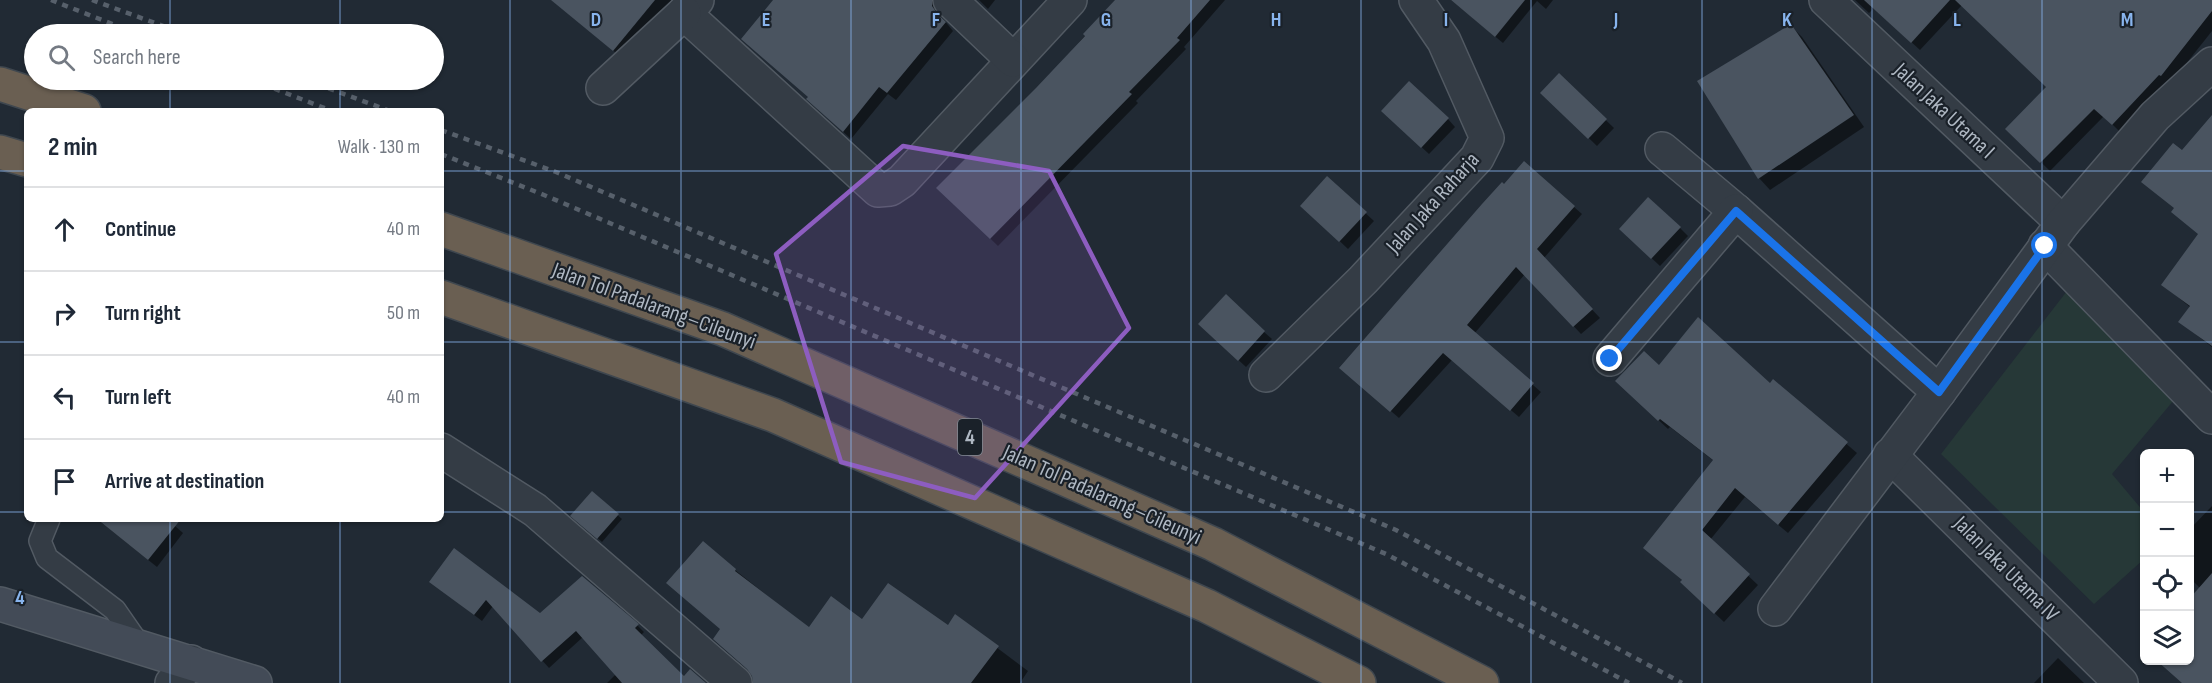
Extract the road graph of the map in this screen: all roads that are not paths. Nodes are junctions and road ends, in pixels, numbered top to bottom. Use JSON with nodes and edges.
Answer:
{"nodes":[{"id":1,"x":950,"y":0,"type":"edge"},
{"id":2,"x":1070,"y":0,"type":"edge"},
{"id":3,"x":1416,"y":0,"type":"edge"},
{"id":4,"x":1826,"y":0,"type":"edge"},
{"id":5,"x":690,"y":7,"type":"edge"},
{"id":6,"x":1013,"y":60,"type":"junction"},
{"id":7,"x":2212,"y":64,"type":"edge"},
{"id":8,"x":0,"y":84,"type":"edge"},
{"id":9,"x":603,"y":88,"type":"dead end"},
{"id":10,"x":75,"y":108,"type":"edge"},
{"id":11,"x":1662,"y":149,"type":"dead end"},
{"id":12,"x":0,"y":152,"type":"edge"},
{"id":13,"x":24,"y":159,"type":"edge"},
{"id":14,"x":1736,"y":211,"type":"junction"},
{"id":15,"x":444,"y":230,"type":"edge"},
{"id":16,"x":2054,"y":234,"type":"junction"},
{"id":17,"x":444,"y":298,"type":"edge"},
{"id":18,"x":1610,"y":359,"type":"dead end"},
{"id":19,"x":1266,"y":375,"type":"dead end"},
{"id":20,"x":1939,"y":392,"type":"junction"},
{"id":21,"x":2212,"y":417,"type":"edge"},
{"id":22,"x":444,"y":452,"type":"edge"},
{"id":23,"x":1890,"y":455,"type":"junction"},
{"id":24,"x":48,"y":522,"type":"edge"},
{"id":25,"x":0,"y":604,"type":"edge"},
{"id":26,"x":1775,"y":609,"type":"dead end"},
{"id":27,"x":140,"y":646,"type":"junction"},
{"id":28,"x":182,"y":673,"type":"edge"},
{"id":29,"x":255,"y":683,"type":"edge"},
{"id":30,"x":735,"y":683,"type":"edge"},
{"id":31,"x":1359,"y":683,"type":"edge"},
{"id":32,"x":1482,"y":683,"type":"edge"},
{"id":33,"x":2121,"y":683,"type":"edge"}],
"edges":[{"from":1,"to":6,"type":"street"},
{"from":2,"to":6,"type":"street"},
{"from":3,"to":19,"type":"street","name":"Jalan Jaka Raharja"},
{"from":4,"to":16,"type":"street","name":"Jalan Jaka Utama I"},
{"from":5,"to":6,"type":"street"},
{"from":5,"to":9,"type":"street"},
{"from":7,"to":16,"type":"street"},
{"from":8,"to":10,"type":"highway"},
{"from":11,"to":14,"type":"street"},
{"from":12,"to":13,"type":"highway"},
{"from":14,"to":18,"type":"street"},
{"from":14,"to":20,"type":"street"},
{"from":15,"to":32,"type":"highway","name":"Jalan Tol Padalarang–Cileunyi","number":"4"},
{"from":16,"to":20,"type":"street"},
{"from":16,"to":21,"type":"street","name":"Jalan Jaka Utama I"},
{"from":17,"to":31,"type":"highway"},
{"from":20,"to":23,"type":"street"},
{"from":22,"to":30,"type":"street"},
{"from":23,"to":26,"type":"street"},
{"from":23,"to":33,"type":"street","name":"Jalan Jaka Utama IV"},
{"from":24,"to":27,"type":"lane"},
{"from":25,"to":27,"type":"street"},
{"from":27,"to":28,"type":"street"},
{"from":28,"to":29,"type":"street"}]}
